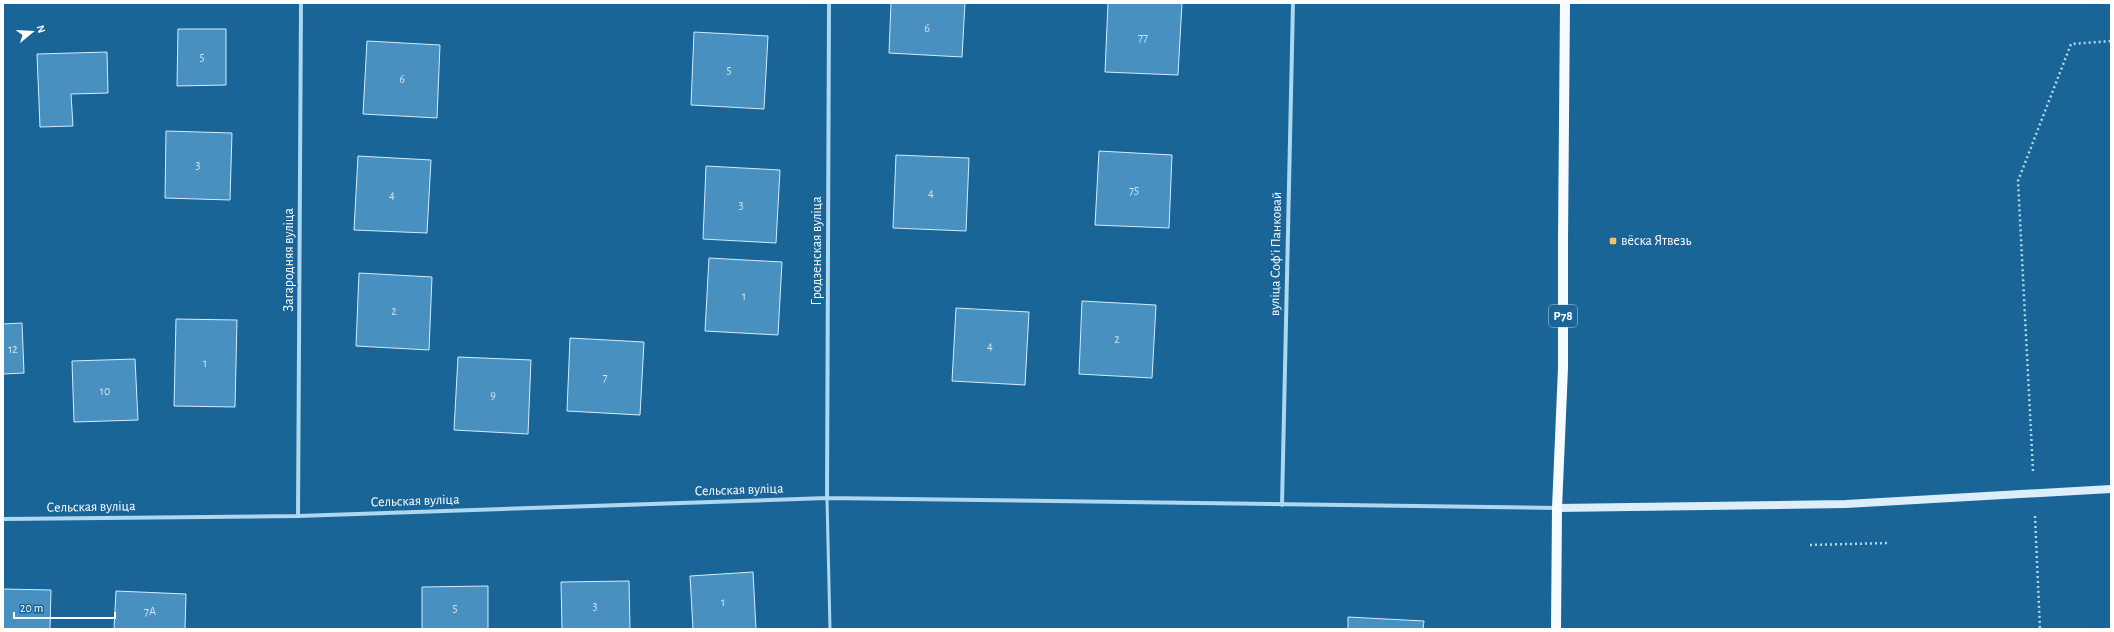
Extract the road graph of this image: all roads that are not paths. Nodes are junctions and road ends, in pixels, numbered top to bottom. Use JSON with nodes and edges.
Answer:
{"nodes":[{"id":1,"x":301,"y":3,"type":"edge"},
{"id":2,"x":829,"y":3,"type":"edge"},
{"id":3,"x":1293,"y":3,"type":"edge"},
{"id":4,"x":1566,"y":3,"type":"edge"},
{"id":5,"x":2111,"y":489,"type":"edge"},
{"id":6,"x":827,"y":498,"type":"junction"},
{"id":7,"x":1282,"y":505,"type":"junction"},
{"id":8,"x":1557,"y":508,"type":"junction"},
{"id":9,"x":298,"y":516,"type":"junction"},
{"id":10,"x":3,"y":519,"type":"edge"},
{"id":11,"x":830,"y":629,"type":"edge"},
{"id":12,"x":1556,"y":629,"type":"edge"}],
"edges":[{"from":1,"to":9,"type":"street","name":"Загародняя вуліца"},
{"from":2,"to":6,"type":"street","name":"Гродзенская вуліца"},
{"from":3,"to":7,"type":"street","name":"вуліца Софʼі Панковай"},
{"from":4,"to":8,"type":"main road","number":"Р78"},
{"from":5,"to":8,"type":"street"},
{"from":6,"to":7,"type":"street","name":"Сельская вуліца"},
{"from":6,"to":9,"type":"street","name":"Сельская вуліца"},
{"from":6,"to":11,"type":"lane"},
{"from":7,"to":8,"type":"street","name":"Сельская вуліца"},
{"from":8,"to":12,"type":"main road","number":"Р78"},
{"from":9,"to":10,"type":"street","name":"Сельская вуліца"}]}
